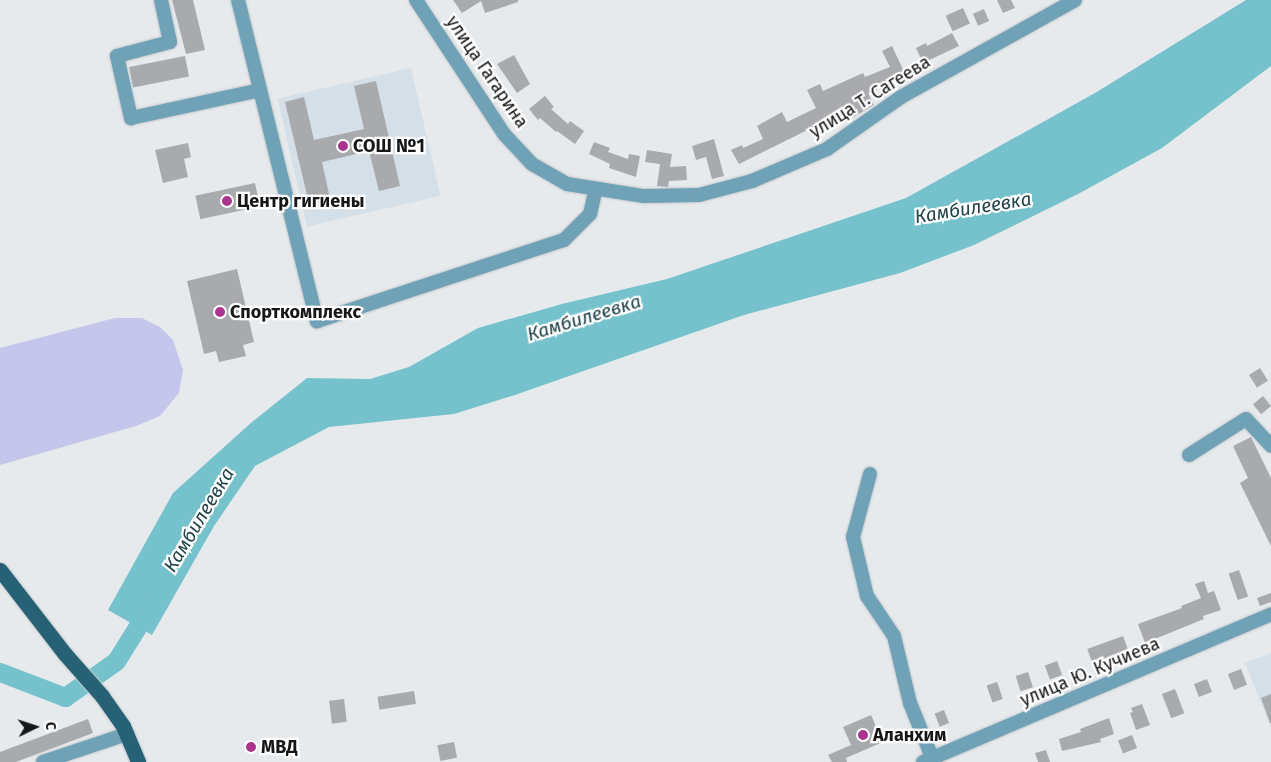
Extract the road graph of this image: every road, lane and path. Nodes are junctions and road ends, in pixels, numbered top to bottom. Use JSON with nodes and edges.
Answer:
{"nodes":[{"id":1,"x":161,"y":0,"type":"edge"},
{"id":2,"x":238,"y":0,"type":"edge"},
{"id":3,"x":416,"y":0,"type":"edge"},
{"id":4,"x":1075,"y":0,"type":"edge"},
{"id":5,"x":260,"y":90,"type":"junction"},
{"id":6,"x":596,"y":189,"type":"junction"},
{"id":7,"x":644,"y":196,"type":"joint"},
{"id":8,"x":1271,"y":446,"type":"edge"},
{"id":9,"x":1189,"y":456,"type":"dead end"},
{"id":10,"x":870,"y":474,"type":"dead end"},
{"id":11,"x":0,"y":570,"type":"edge"},
{"id":12,"x":1271,"y":614,"type":"edge"},
{"id":13,"x":127,"y":734,"type":"junction"},
{"id":14,"x":929,"y":761,"type":"edge"},
{"id":15,"x":43,"y":762,"type":"edge"},
{"id":16,"x":138,"y":762,"type":"edge"}],
"edges":[{"from":1,"to":5,"type":"street"},
{"from":2,"to":5,"type":"street"},
{"from":3,"to":6,"type":"street","name":"улица Гагарина"},
{"from":4,"to":7,"type":"street","name":"улица Т. Сагеева"},
{"from":5,"to":6,"type":"street"},
{"from":6,"to":7,"type":"street","name":"улица Гагарина"},
{"from":8,"to":9,"type":"street"},
{"from":10,"to":14,"type":"street"},
{"from":11,"to":13,"type":"main road"},
{"from":12,"to":14,"type":"street","name":"улица Ю. Кучиева"},
{"from":13,"to":15,"type":"street"},
{"from":13,"to":16,"type":"main road"}]}
